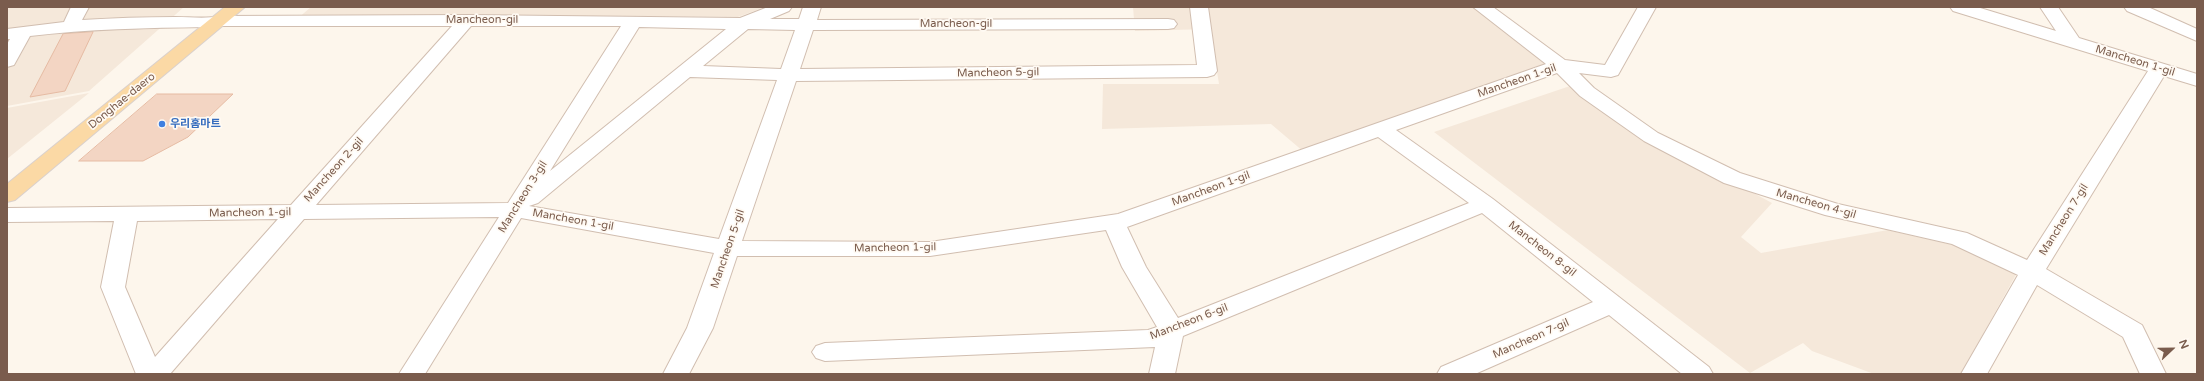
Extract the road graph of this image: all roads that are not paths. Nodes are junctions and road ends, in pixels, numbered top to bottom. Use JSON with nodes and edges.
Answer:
{"nodes":[{"id":1,"x":81,"y":7,"type":"edge"},
{"id":2,"x":236,"y":7,"type":"edge"},
{"id":3,"x":783,"y":7,"type":"edge"},
{"id":4,"x":1199,"y":7,"type":"edge"},
{"id":5,"x":1482,"y":7,"type":"edge"},
{"id":6,"x":1647,"y":7,"type":"edge"},
{"id":7,"x":1960,"y":7,"type":"edge"},
{"id":8,"x":2049,"y":7,"type":"edge"},
{"id":9,"x":2133,"y":7,"type":"edge"},
{"id":10,"x":216,"y":16,"type":"edge"},
{"id":11,"x":809,"y":16,"type":"edge"},
{"id":12,"x":467,"y":20,"type":"junction"},
{"id":13,"x":633,"y":21,"type":"junction"},
{"id":14,"x":744,"y":23,"type":"junction"},
{"id":15,"x":1168,"y":24,"type":"dead end"},
{"id":16,"x":71,"y":25,"type":"junction"},
{"id":17,"x":15,"y":33,"type":"edge"},
{"id":18,"x":2197,"y":36,"type":"edge"},
{"id":19,"x":2073,"y":42,"type":"junction"},
{"id":20,"x":7,"y":61,"type":"edge"},
{"id":21,"x":1560,"y":65,"type":"junction"},
{"id":22,"x":2159,"y":69,"type":"junction"},
{"id":23,"x":685,"y":71,"type":"junction"},
{"id":24,"x":789,"y":75,"type":"junction"},
{"id":25,"x":2197,"y":80,"type":"edge"},
{"id":26,"x":1381,"y":129,"type":"junction"},
{"id":27,"x":7,"y":186,"type":"edge"},
{"id":28,"x":7,"y":195,"type":"edge"},
{"id":29,"x":1485,"y":204,"type":"junction"},
{"id":30,"x":515,"y":210,"type":"junction"},
{"id":31,"x":296,"y":212,"type":"junction"},
{"id":32,"x":127,"y":214,"type":"junction"},
{"id":33,"x":7,"y":215,"type":"edge"},
{"id":34,"x":1114,"y":223,"type":"junction"},
{"id":35,"x":728,"y":248,"type":"junction"},
{"id":36,"x":2032,"y":272,"type":"junction"},
{"id":37,"x":1611,"y":304,"type":"junction"},
{"id":38,"x":1172,"y":330,"type":"junction"},
{"id":39,"x":825,"y":352,"type":"dead end"},
{"id":40,"x":149,"y":374,"type":"edge"},
{"id":41,"x":155,"y":374,"type":"edge"},
{"id":42,"x":412,"y":374,"type":"edge"},
{"id":43,"x":676,"y":374,"type":"edge"},
{"id":44,"x":1162,"y":374,"type":"edge"},
{"id":45,"x":1450,"y":374,"type":"edge"},
{"id":46,"x":1700,"y":374,"type":"edge"},
{"id":47,"x":1974,"y":374,"type":"edge"},
{"id":48,"x":2153,"y":374,"type":"edge"}],
"edges":[{"from":1,"to":16,"type":"street"},
{"from":2,"to":10,"type":"main road","name":"Donghae-daero"},
{"from":3,"to":14,"type":"street"},
{"from":4,"to":24,"type":"street","name":"Mancheon 5-gil"},
{"from":5,"to":21,"type":"street","name":"Mancheon 4-gil"},
{"from":6,"to":21,"type":"street","name":"Mancheon 1-gil"},
{"from":7,"to":19,"type":"street","name":"Mancheon 1-gil"},
{"from":8,"to":19,"type":"street"},
{"from":9,"to":18,"type":"street"},
{"from":10,"to":12,"type":"street","name":"Mancheon-gil"},
{"from":10,"to":16,"type":"street","name":"Mancheon-gil"},
{"from":10,"to":27,"type":"main road","name":"Donghae-daero"},
{"from":10,"to":28,"type":"main road","name":"Donghae-daero"},
{"from":11,"to":14,"type":"street","name":"Mancheon-gil"},
{"from":11,"to":15,"type":"street","name":"Mancheon-gil"},
{"from":11,"to":24,"type":"street","name":"Mancheon 5-gil"},
{"from":12,"to":13,"type":"street","name":"Mancheon-gil"},
{"from":12,"to":31,"type":"street","name":"Mancheon 2-gil"},
{"from":13,"to":14,"type":"street","name":"Mancheon-gil"},
{"from":13,"to":30,"type":"street","name":"Mancheon 3-gil"},
{"from":14,"to":23,"type":"street"},
{"from":16,"to":17,"type":"street","name":"Mancheon-gil"},
{"from":17,"to":20,"type":"street"},
{"from":19,"to":22,"type":"street","name":"Mancheon 1-gil"},
{"from":21,"to":26,"type":"street","name":"Mancheon 1-gil"},
{"from":21,"to":36,"type":"street","name":"Mancheon 4-gil"},
{"from":22,"to":25,"type":"street","name":"Mancheon 1-gil"},
{"from":22,"to":36,"type":"street","name":"Mancheon 7-gil"},
{"from":23,"to":24,"type":"street"},
{"from":23,"to":30,"type":"street"},
{"from":24,"to":35,"type":"street","name":"Mancheon 5-gil"},
{"from":26,"to":29,"type":"street","name":"Mancheon 8-gil"},
{"from":26,"to":34,"type":"street","name":"Mancheon 1-gil"},
{"from":29,"to":37,"type":"street","name":"Mancheon 8-gil"},
{"from":29,"to":38,"type":"street","name":"Mancheon 6-gil"},
{"from":30,"to":31,"type":"street","name":"Mancheon 1-gil"},
{"from":30,"to":35,"type":"street","name":"Mancheon 1-gil"},
{"from":30,"to":42,"type":"street","name":"Mancheon 3-gil"},
{"from":31,"to":32,"type":"street","name":"Mancheon 1-gil"},
{"from":31,"to":41,"type":"street","name":"Mancheon 2-gil"},
{"from":32,"to":33,"type":"street","name":"Mancheon 1-gil"},
{"from":32,"to":40,"type":"street"},
{"from":34,"to":35,"type":"street","name":"Mancheon 1-gil"},
{"from":34,"to":38,"type":"street"},
{"from":35,"to":43,"type":"street","name":"Mancheon 5-gil"},
{"from":36,"to":47,"type":"street","name":"Mancheon 7-gil"},
{"from":36,"to":48,"type":"street","name":"Mancheon 4-gil"},
{"from":37,"to":45,"type":"street","name":"Mancheon 7-gil"},
{"from":37,"to":46,"type":"street","name":"Mancheon 8-gil"},
{"from":38,"to":39,"type":"street","name":"Mancheon 6-gil"},
{"from":38,"to":44,"type":"street"}]}
